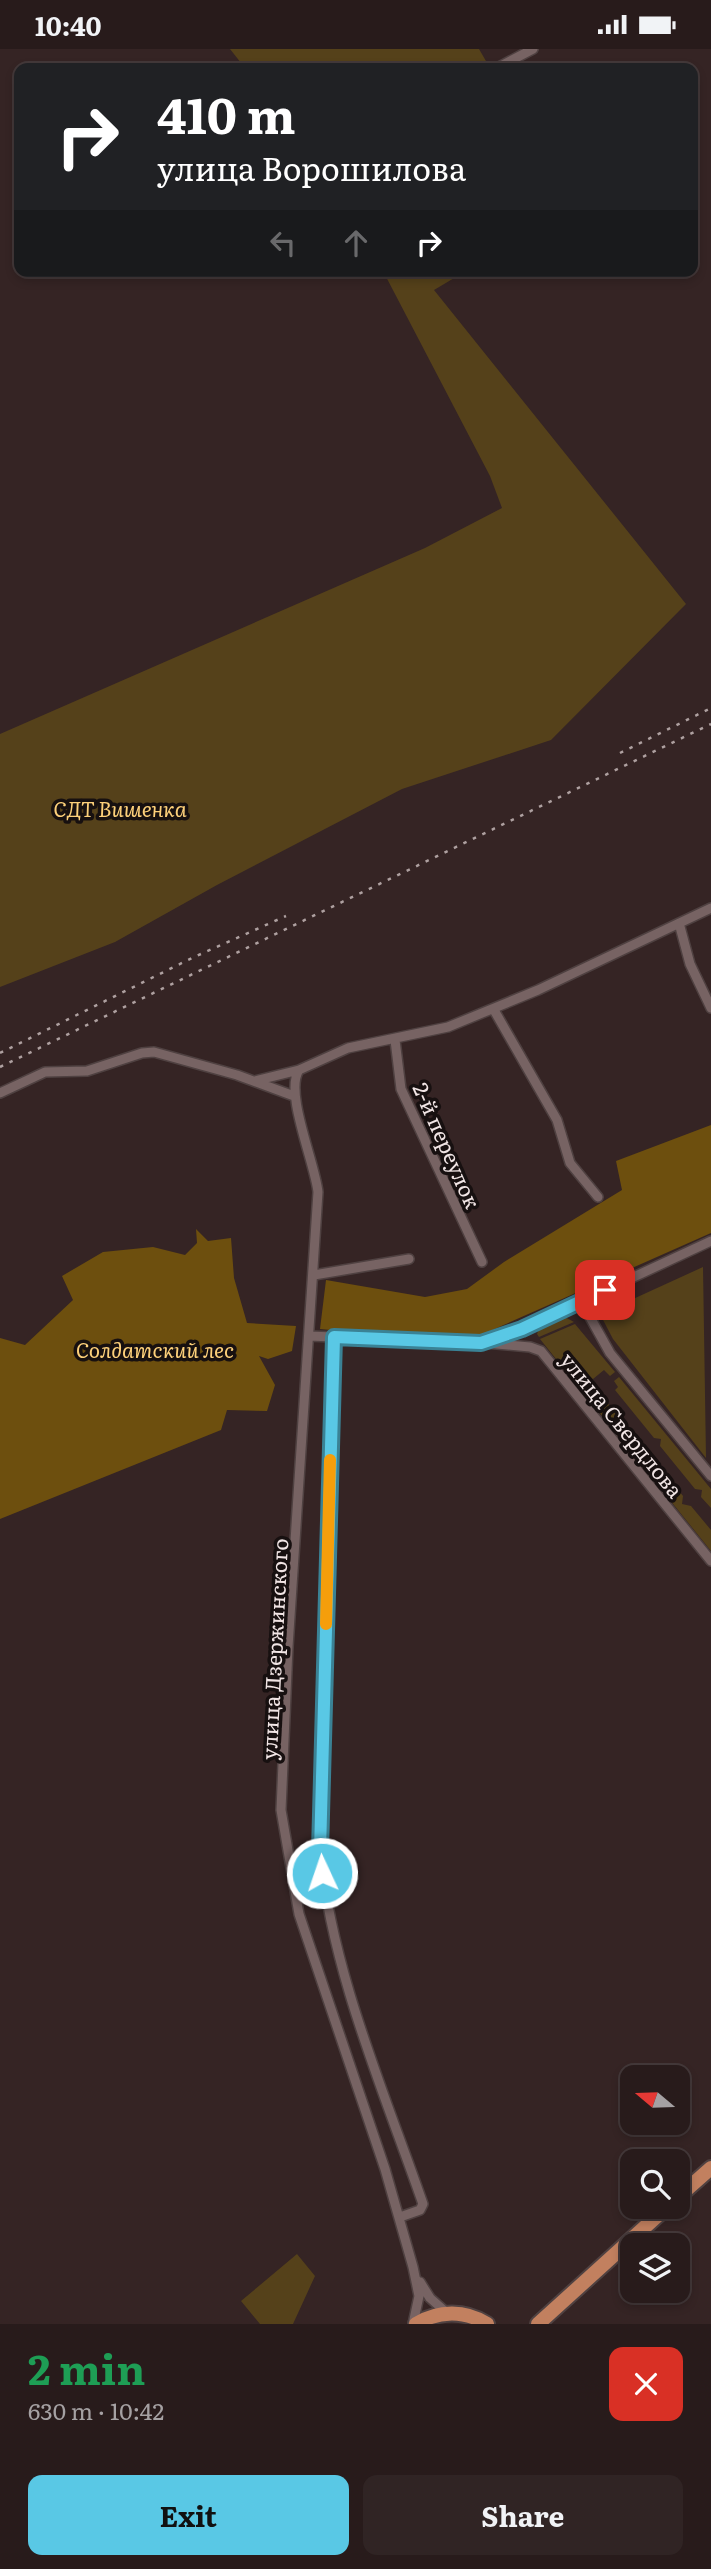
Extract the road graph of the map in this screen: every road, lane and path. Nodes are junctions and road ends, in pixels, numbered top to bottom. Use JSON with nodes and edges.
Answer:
{"nodes":[{"id":1,"x":533,"y":49,"type":"edge"},
{"id":2,"x":506,"y":63,"type":"edge"},
{"id":3,"x":711,"y":908,"type":"edge"},
{"id":4,"x":679,"y":923,"type":"junction"},
{"id":5,"x":711,"y":1008,"type":"edge"},
{"id":6,"x":494,"y":1010,"type":"junction"},
{"id":7,"x":395,"y":1039,"type":"junction"},
{"id":8,"x":299,"y":1070,"type":"junction"},
{"id":9,"x":255,"y":1081,"type":"junction"},
{"id":10,"x":0,"y":1093,"type":"edge"},
{"id":11,"x":295,"y":1096,"type":"junction"},
{"id":12,"x":598,"y":1197,"type":"dead end"},
{"id":13,"x":711,"y":1241,"type":"edge"},
{"id":14,"x":409,"y":1259,"type":"dead end"},
{"id":15,"x":482,"y":1262,"type":"dead end"},
{"id":16,"x":314,"y":1275,"type":"junction"},
{"id":17,"x":580,"y":1301,"type":"junction"},
{"id":18,"x":309,"y":1336,"type":"junction"},
{"id":19,"x":334,"y":1337,"type":"junction"},
{"id":20,"x":481,"y":1343,"type":"junction"},
{"id":21,"x":711,"y":1476,"type":"edge"},
{"id":22,"x":711,"y":1561,"type":"edge"},
{"id":23,"x":711,"y":2168,"type":"edge"},
{"id":24,"x":690,"y":2186,"type":"edge"},
{"id":25,"x":400,"y":2217,"type":"junction"},
{"id":26,"x":654,"y":2219,"type":"edge"},
{"id":27,"x":414,"y":2271,"type":"junction"},
{"id":28,"x":447,"y":2313,"type":"junction"},
{"id":29,"x":414,"y":2324,"type":"edge"},
{"id":30,"x":487,"y":2324,"type":"edge"},
{"id":31,"x":538,"y":2324,"type":"edge"}],
"edges":[{"from":1,"to":2,"type":"street"},
{"from":3,"to":4,"type":"street"},
{"from":4,"to":5,"type":"street"},
{"from":4,"to":6,"type":"street"},
{"from":6,"to":7,"type":"street"},
{"from":6,"to":12,"type":"street"},
{"from":7,"to":8,"type":"street"},
{"from":7,"to":15,"type":"street","name":"2-й переулок"},
{"from":8,"to":9,"type":"street"},
{"from":8,"to":11,"type":"street","name":"улица Дзержинского"},
{"from":9,"to":10,"type":"street"},
{"from":9,"to":11,"type":"street"},
{"from":11,"to":16,"type":"street","name":"улица Дзержинского"},
{"from":13,"to":17,"type":"street"},
{"from":14,"to":16,"type":"street"},
{"from":16,"to":18,"type":"street","name":"улица Дзержинского"},
{"from":17,"to":20,"type":"street"},
{"from":17,"to":21,"type":"street","name":"улица Свердлова"},
{"from":18,"to":19,"type":"street"},
{"from":18,"to":25,"type":"street","name":"улица Дзержинского"},
{"from":19,"to":20,"type":"street"},
{"from":19,"to":25,"type":"street"},
{"from":20,"to":22,"type":"street","name":"улица Свердлова"},
{"from":23,"to":24,"type":"main road"},
{"from":25,"to":27,"type":"street","name":"улица Дзержинского"},
{"from":26,"to":31,"type":"main road"},
{"from":27,"to":28,"type":"street","name":"улица Дзержинского"},
{"from":27,"to":29,"type":"street","name":"улица Дзержинского"},
{"from":28,"to":29,"type":"main road"},
{"from":28,"to":30,"type":"main road"}]}
